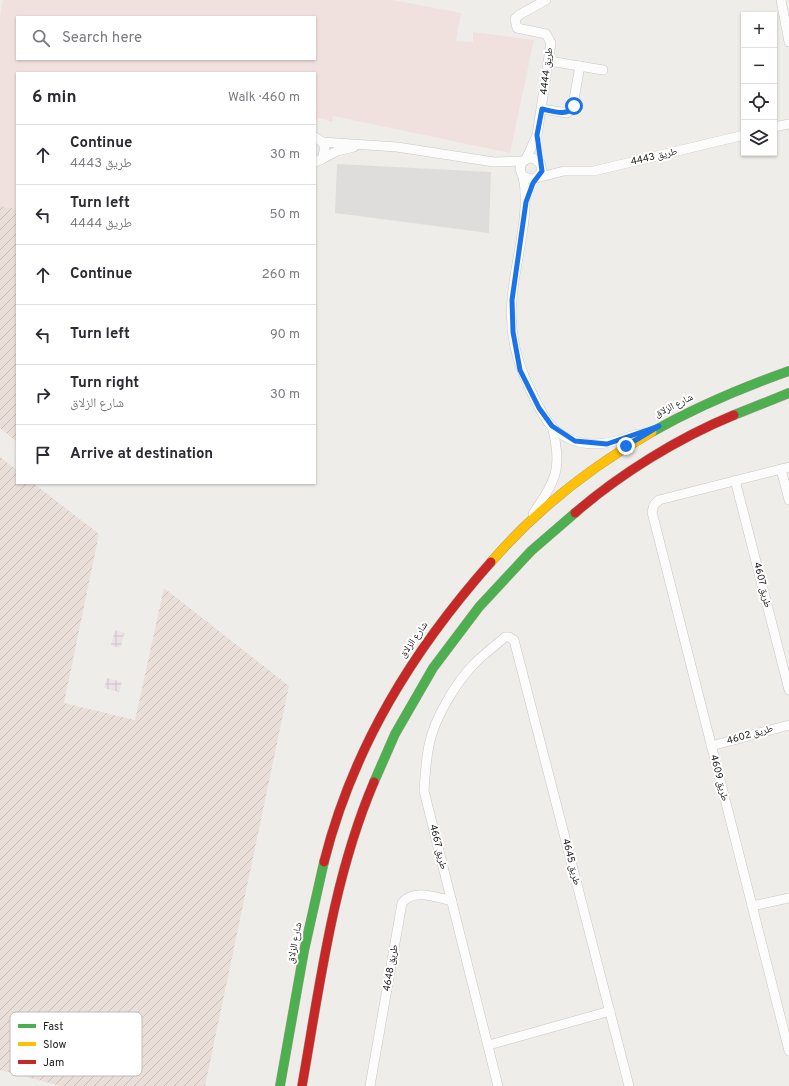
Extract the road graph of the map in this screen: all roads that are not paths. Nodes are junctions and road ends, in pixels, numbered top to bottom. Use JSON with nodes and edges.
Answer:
{"nodes":[{"id":1,"x":546,"y":0,"type":"edge"},
{"id":2,"x":781,"y":0,"type":"edge"},
{"id":3,"x":789,"y":42,"type":"edge"},
{"id":4,"x":549,"y":61,"type":"junction"},
{"id":5,"x":580,"y":66,"type":"junction"},
{"id":6,"x":604,"y":70,"type":"dead end"},
{"id":7,"x":542,"y":109,"type":"junction"},
{"id":8,"x":789,"y":124,"type":"edge"},
{"id":9,"x":777,"y":126,"type":"edge"},
{"id":10,"x":537,"y":135,"type":"junction"},
{"id":11,"x":741,"y":136,"type":"edge"},
{"id":12,"x":318,"y":139,"type":"edge"},
{"id":13,"x":365,"y":145,"type":"junction"},
{"id":14,"x":318,"y":160,"type":"edge"},
{"id":15,"x":525,"y":160,"type":"junction"},
{"id":16,"x":494,"y":162,"type":"junction"},
{"id":17,"x":540,"y":162,"type":"junction"},
{"id":18,"x":564,"y":171,"type":"junction"},
{"id":19,"x":522,"y":174,"type":"junction"},
{"id":20,"x":536,"y":178,"type":"junction"},
{"id":21,"x":526,"y":202,"type":"junction"},
{"id":22,"x":789,"y":371,"type":"edge"},
{"id":23,"x":789,"y":393,"type":"edge"},
{"id":24,"x":552,"y":426,"type":"junction"},
{"id":25,"x":659,"y":426,"type":"junction"},
{"id":26,"x":785,"y":468,"type":"edge"},
{"id":27,"x":735,"y":480,"type":"junction"},
{"id":28,"x":789,"y":500,"type":"edge"},
{"id":29,"x":528,"y":522,"type":"junction"},
{"id":30,"x":512,"y":638,"type":"joint"},
{"id":31,"x":789,"y":687,"type":"edge"},
{"id":32,"x":789,"y":725,"type":"edge"},
{"id":33,"x":711,"y":746,"type":"junction"},
{"id":34,"x":789,"y":898,"type":"edge"},
{"id":35,"x":452,"y":901,"type":"junction"},
{"id":36,"x":752,"y":906,"type":"junction"},
{"id":37,"x":610,"y":1011,"type":"junction"},
{"id":38,"x":489,"y":1045,"type":"junction"},
{"id":39,"x":789,"y":1051,"type":"edge"},
{"id":40,"x":280,"y":1086,"type":"edge"},
{"id":41,"x":302,"y":1086,"type":"edge"},
{"id":42,"x":370,"y":1086,"type":"edge"},
{"id":43,"x":498,"y":1086,"type":"edge"},
{"id":44,"x":629,"y":1086,"type":"edge"}],
"edges":[{"from":1,"to":4,"type":"street","name":"طريق 4444"},
{"from":2,"to":3,"type":"street"},
{"from":4,"to":5,"type":"street"},
{"from":4,"to":7,"type":"street","name":"طريق 4444"},
{"from":5,"to":6,"type":"street"},
{"from":5,"to":7,"type":"street"},
{"from":7,"to":10,"type":"street","name":"طريق 4444"},
{"from":8,"to":9,"type":"street"},
{"from":10,"to":15,"type":"street","name":"طريق 4444"},
{"from":10,"to":17,"type":"street","name":"طريق 4444"},
{"from":11,"to":18,"type":"street","name":"طريق 4443"},
{"from":12,"to":13,"type":"street"},
{"from":12,"to":14,"type":"street"},
{"from":13,"to":14,"type":"street"},
{"from":13,"to":16,"type":"street"},
{"from":15,"to":16,"type":"street"},
{"from":15,"to":17,"type":"street"},
{"from":15,"to":19,"type":"street"},
{"from":16,"to":19,"type":"street"},
{"from":17,"to":18,"type":"street","name":"طريق 4443"},
{"from":17,"to":20,"type":"street"},
{"from":18,"to":20,"type":"street","name":"طريق 4443"},
{"from":19,"to":20,"type":"street"},
{"from":19,"to":21,"type":"street"},
{"from":20,"to":21,"type":"street"},
{"from":21,"to":24,"type":"street"},
{"from":22,"to":25,"type":"main road","name":"شارع الزلاق"},
{"from":23,"to":41,"type":"main road"},
{"from":24,"to":25,"type":"street"},
{"from":24,"to":29,"type":"street"},
{"from":25,"to":29,"type":"main road","name":"شارع الزلاق"},
{"from":26,"to":27,"type":"street"},
{"from":26,"to":28,"type":"street"},
{"from":27,"to":31,"type":"street","name":"طريق 4607"},
{"from":27,"to":33,"type":"street","name":"طريق 4609"},
{"from":29,"to":40,"type":"main road","name":"شارع الزلاق"},
{"from":30,"to":35,"type":"street","name":"طريق 4667"},
{"from":30,"to":37,"type":"street","name":"طريق 4645"},
{"from":32,"to":33,"type":"street","name":"طريق 4602"},
{"from":33,"to":36,"type":"street","name":"طريق 4609"},
{"from":34,"to":36,"type":"street"},
{"from":35,"to":38,"type":"street","name":"طريق 4667"},
{"from":35,"to":42,"type":"street","name":"طريق 4648"},
{"from":36,"to":39,"type":"street","name":"طريق 4609"},
{"from":37,"to":38,"type":"street"},
{"from":37,"to":44,"type":"street","name":"طريق 4645"},
{"from":38,"to":43,"type":"street","name":"طريق 4667"}]}
